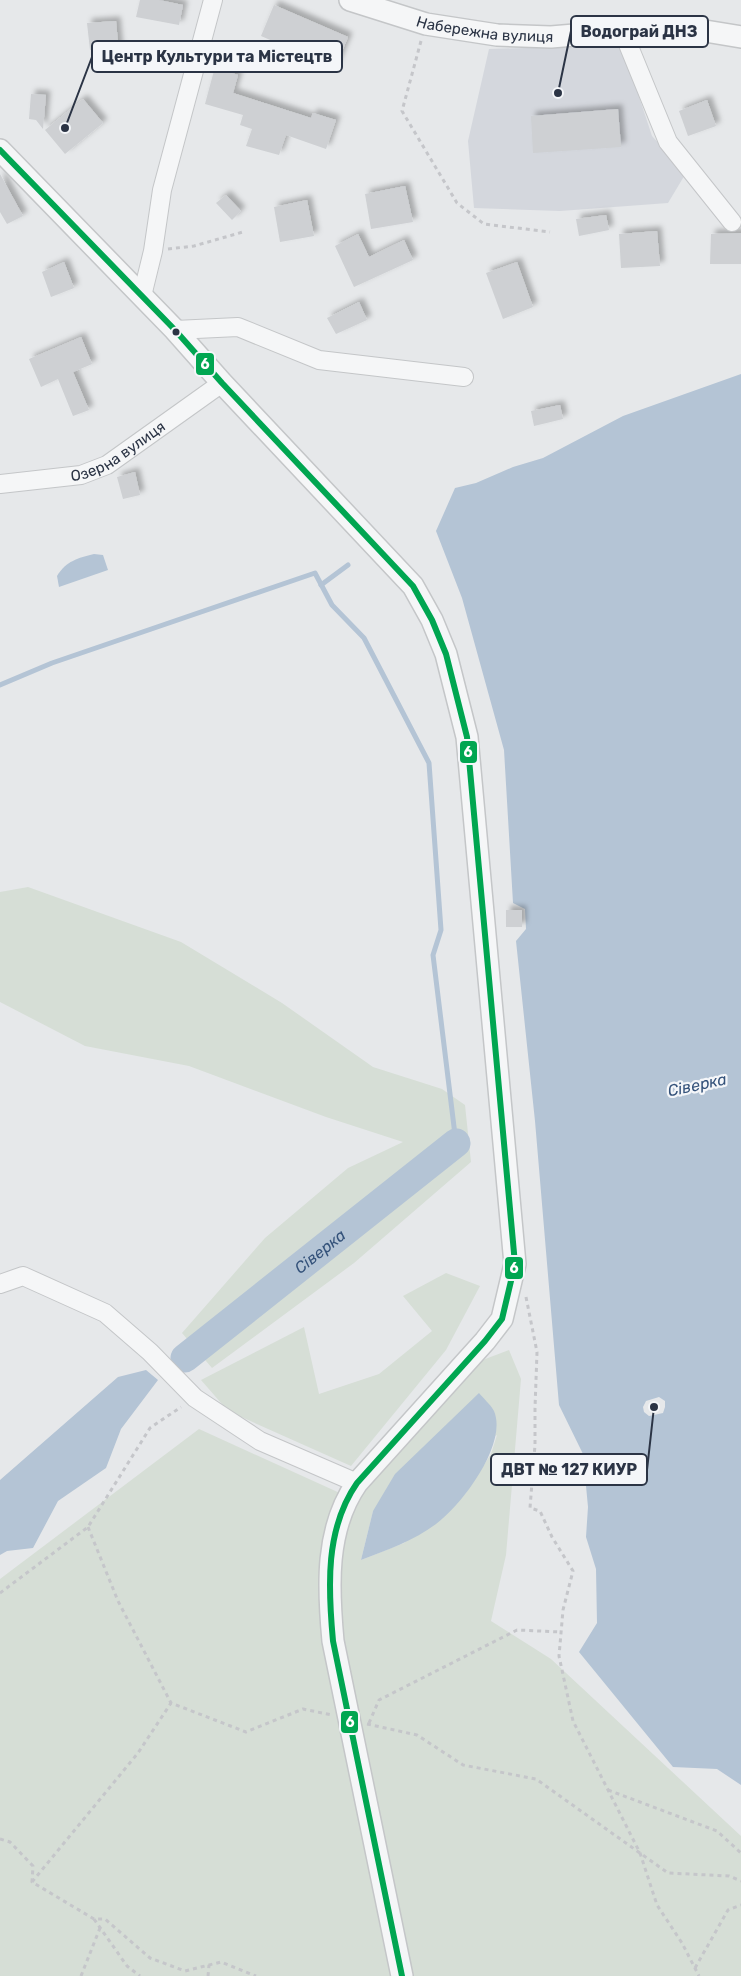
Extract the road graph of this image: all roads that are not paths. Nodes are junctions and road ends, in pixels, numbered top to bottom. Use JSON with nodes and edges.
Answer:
{"nodes":[{"id":1,"x":213,"y":0,"type":"edge"},
{"id":2,"x":350,"y":0,"type":"edge"},
{"id":3,"x":623,"y":32,"type":"junction"},
{"id":4,"x":741,"y":37,"type":"edge"},
{"id":5,"x":0,"y":150,"type":"edge"},
{"id":6,"x":732,"y":222,"type":"dead end"},
{"id":7,"x":142,"y":296,"type":"junction"},
{"id":8,"x":175,"y":330,"type":"junction"},
{"id":9,"x":464,"y":377,"type":"dead end"},
{"id":10,"x":222,"y":383,"type":"junction"},
{"id":11,"x":0,"y":484,"type":"edge"},
{"id":12,"x":0,"y":1268,"type":"edge"},
{"id":13,"x":23,"y":1276,"type":"junction"},
{"id":14,"x":0,"y":1284,"type":"edge"},
{"id":15,"x":357,"y":1483,"type":"junction"},
{"id":16,"x":402,"y":1976,"type":"edge"}],
"edges":[{"from":1,"to":7,"type":"street"},
{"from":2,"to":3,"type":"street","name":"Набережна вулиця"},
{"from":3,"to":4,"type":"street","name":"Набережна вулиця"},
{"from":3,"to":6,"type":"street"},
{"from":5,"to":7,"type":"street"},
{"from":7,"to":8,"type":"street"},
{"from":8,"to":9,"type":"street"},
{"from":8,"to":10,"type":"street"},
{"from":10,"to":11,"type":"street","name":"Озерна вулиця"},
{"from":10,"to":15,"type":"street"},
{"from":12,"to":13,"type":"street"},
{"from":13,"to":14,"type":"street"},
{"from":13,"to":15,"type":"street"},
{"from":15,"to":16,"type":"street"}]}
